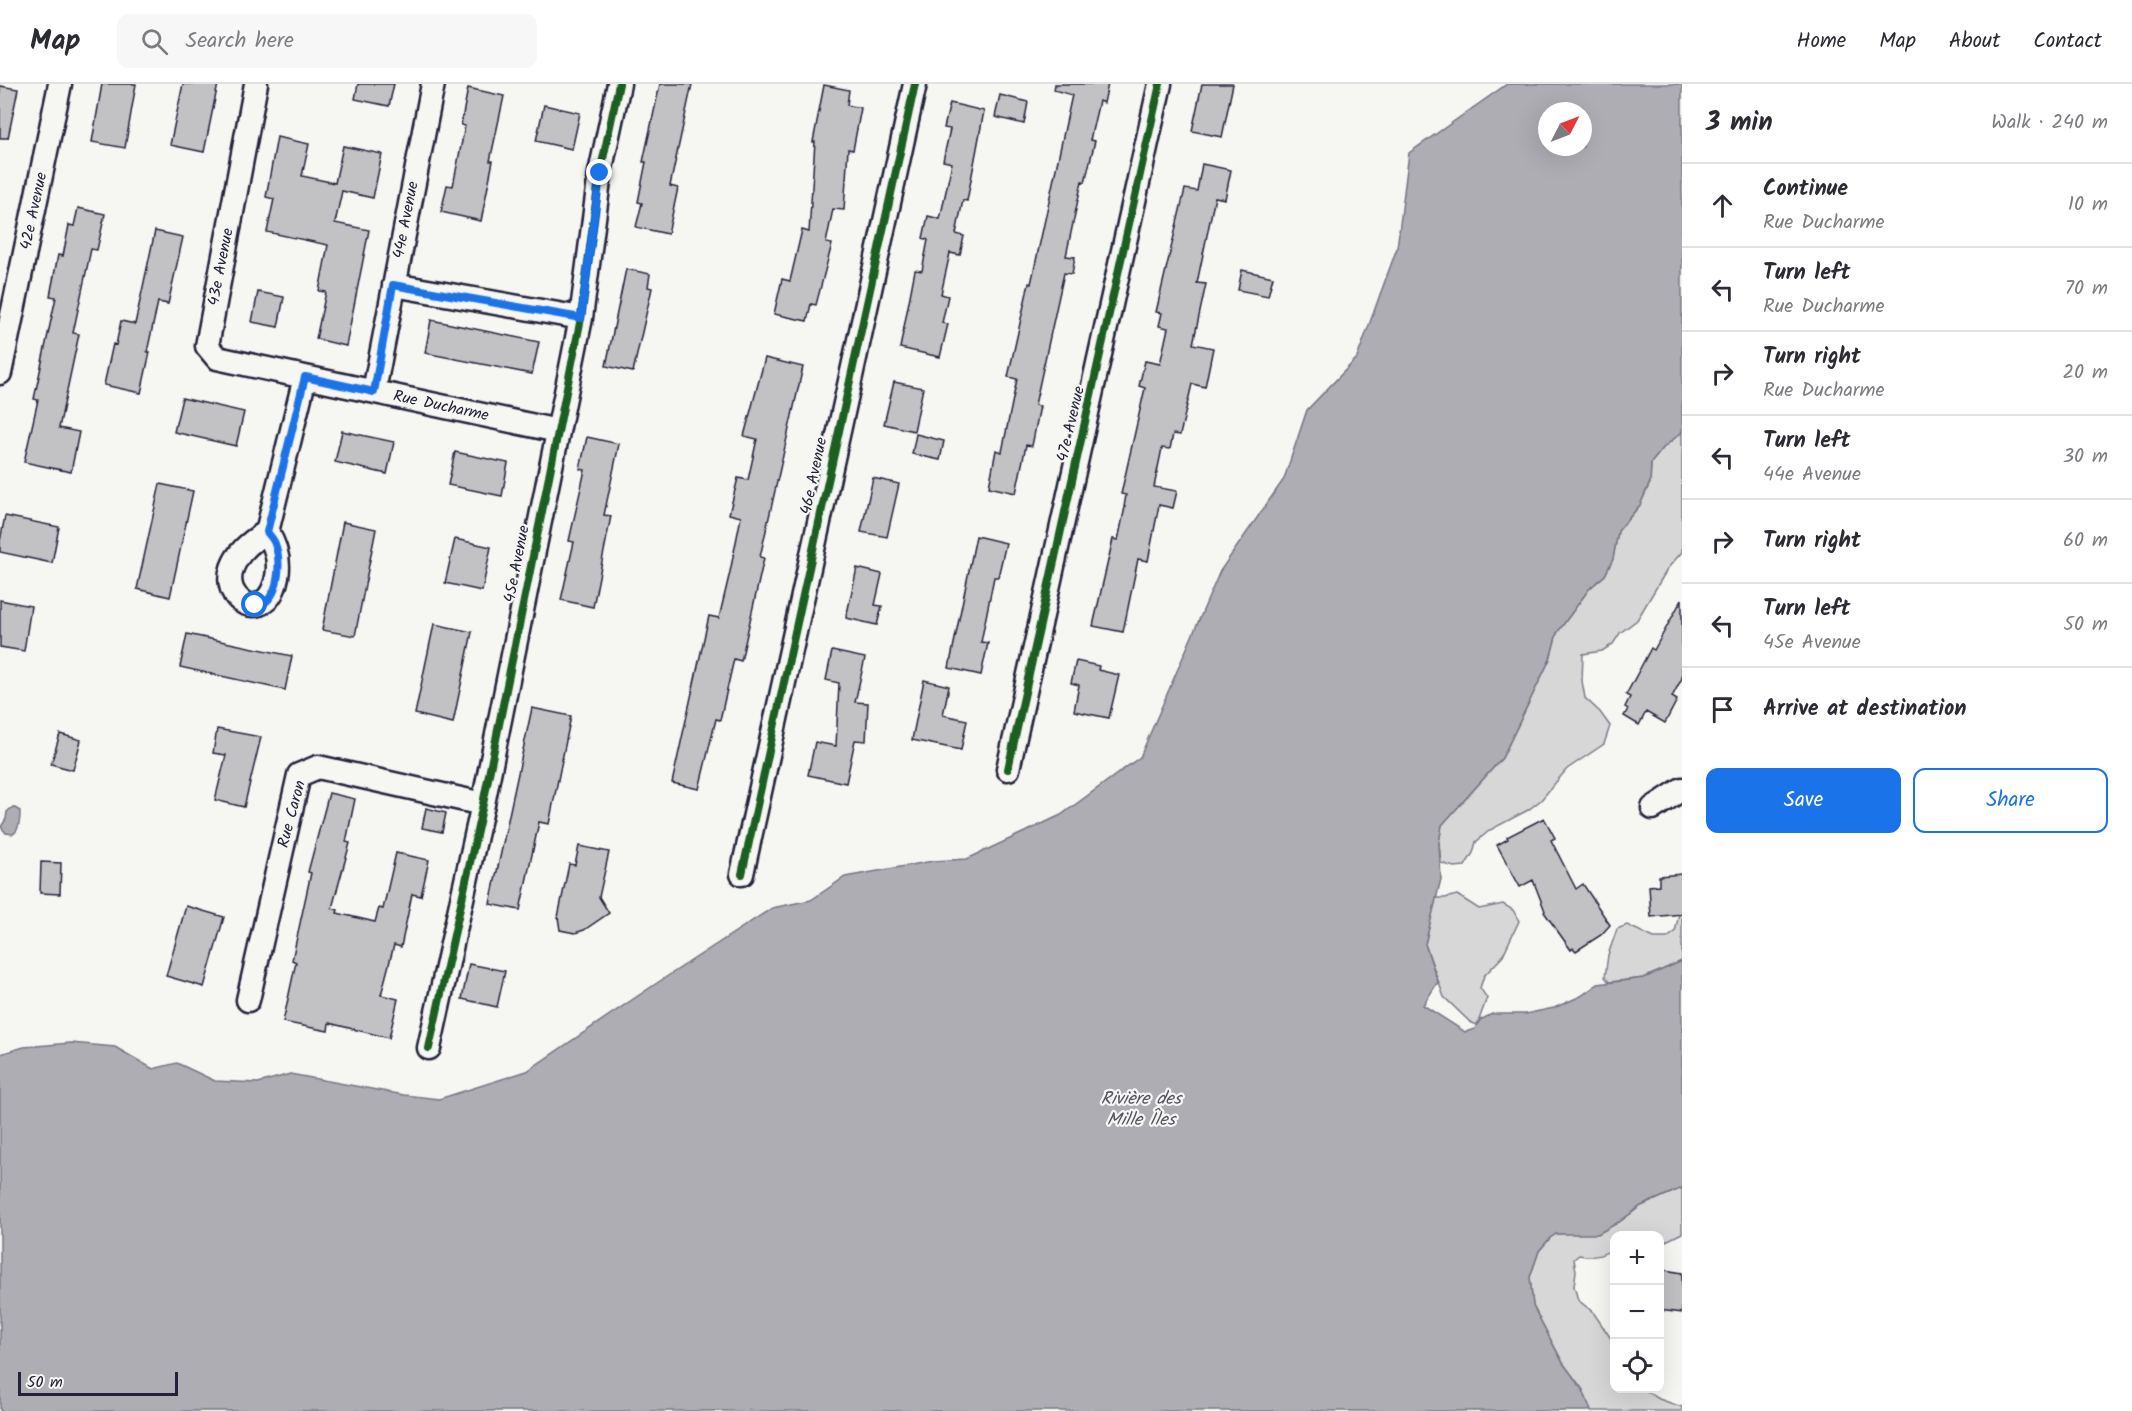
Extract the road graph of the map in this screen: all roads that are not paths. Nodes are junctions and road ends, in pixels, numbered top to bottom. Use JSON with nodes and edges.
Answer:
{"nodes":[{"id":1,"x":60,"y":84,"type":"edge"},
{"id":2,"x":256,"y":84,"type":"edge"},
{"id":3,"x":433,"y":84,"type":"edge"},
{"id":4,"x":619,"y":84,"type":"edge"},
{"id":5,"x":915,"y":84,"type":"edge"},
{"id":6,"x":1160,"y":84,"type":"edge"},
{"id":7,"x":393,"y":285,"type":"junction"},
{"id":8,"x":581,"y":318,"type":"junction"},
{"id":9,"x":0,"y":373,"type":"edge"},
{"id":10,"x":305,"y":377,"type":"junction"},
{"id":11,"x":374,"y":392,"type":"junction"},
{"id":12,"x":558,"y":431,"type":"junction"},
{"id":13,"x":267,"y":532,"type":"dead end"},
{"id":14,"x":1008,"y":769,"type":"dead end"},
{"id":15,"x":1682,"y":789,"type":"edge"},
{"id":16,"x":483,"y":804,"type":"junction"},
{"id":17,"x":1653,"y":808,"type":"dead end"},
{"id":18,"x":741,"y":874,"type":"dead end"},
{"id":19,"x":248,"y":1000,"type":"dead end"},
{"id":20,"x":429,"y":1048,"type":"dead end"}],
"edges":[{"from":1,"to":9,"type":"street","name":"42e Avenue"},
{"from":2,"to":10,"type":"street","name":"43e Avenue"},
{"from":3,"to":7,"type":"street","name":"44e Avenue"},
{"from":4,"to":8,"type":"street","name":"45e Avenue"},
{"from":5,"to":18,"type":"street","name":"46e Avenue"},
{"from":6,"to":14,"type":"street","name":"47e Avenue"},
{"from":7,"to":8,"type":"street"},
{"from":7,"to":11,"type":"street","name":"44e Avenue"},
{"from":8,"to":12,"type":"street","name":"45e Avenue"},
{"from":10,"to":11,"type":"street","name":"Rue Ducharme"},
{"from":10,"to":13,"type":"street"},
{"from":11,"to":12,"type":"street","name":"Rue Ducharme"},
{"from":12,"to":16,"type":"street","name":"45e Avenue"},
{"from":15,"to":17,"type":"street"},
{"from":16,"to":19,"type":"street","name":"Rue Caron"},
{"from":16,"to":20,"type":"street","name":"45e Avenue"}]}
